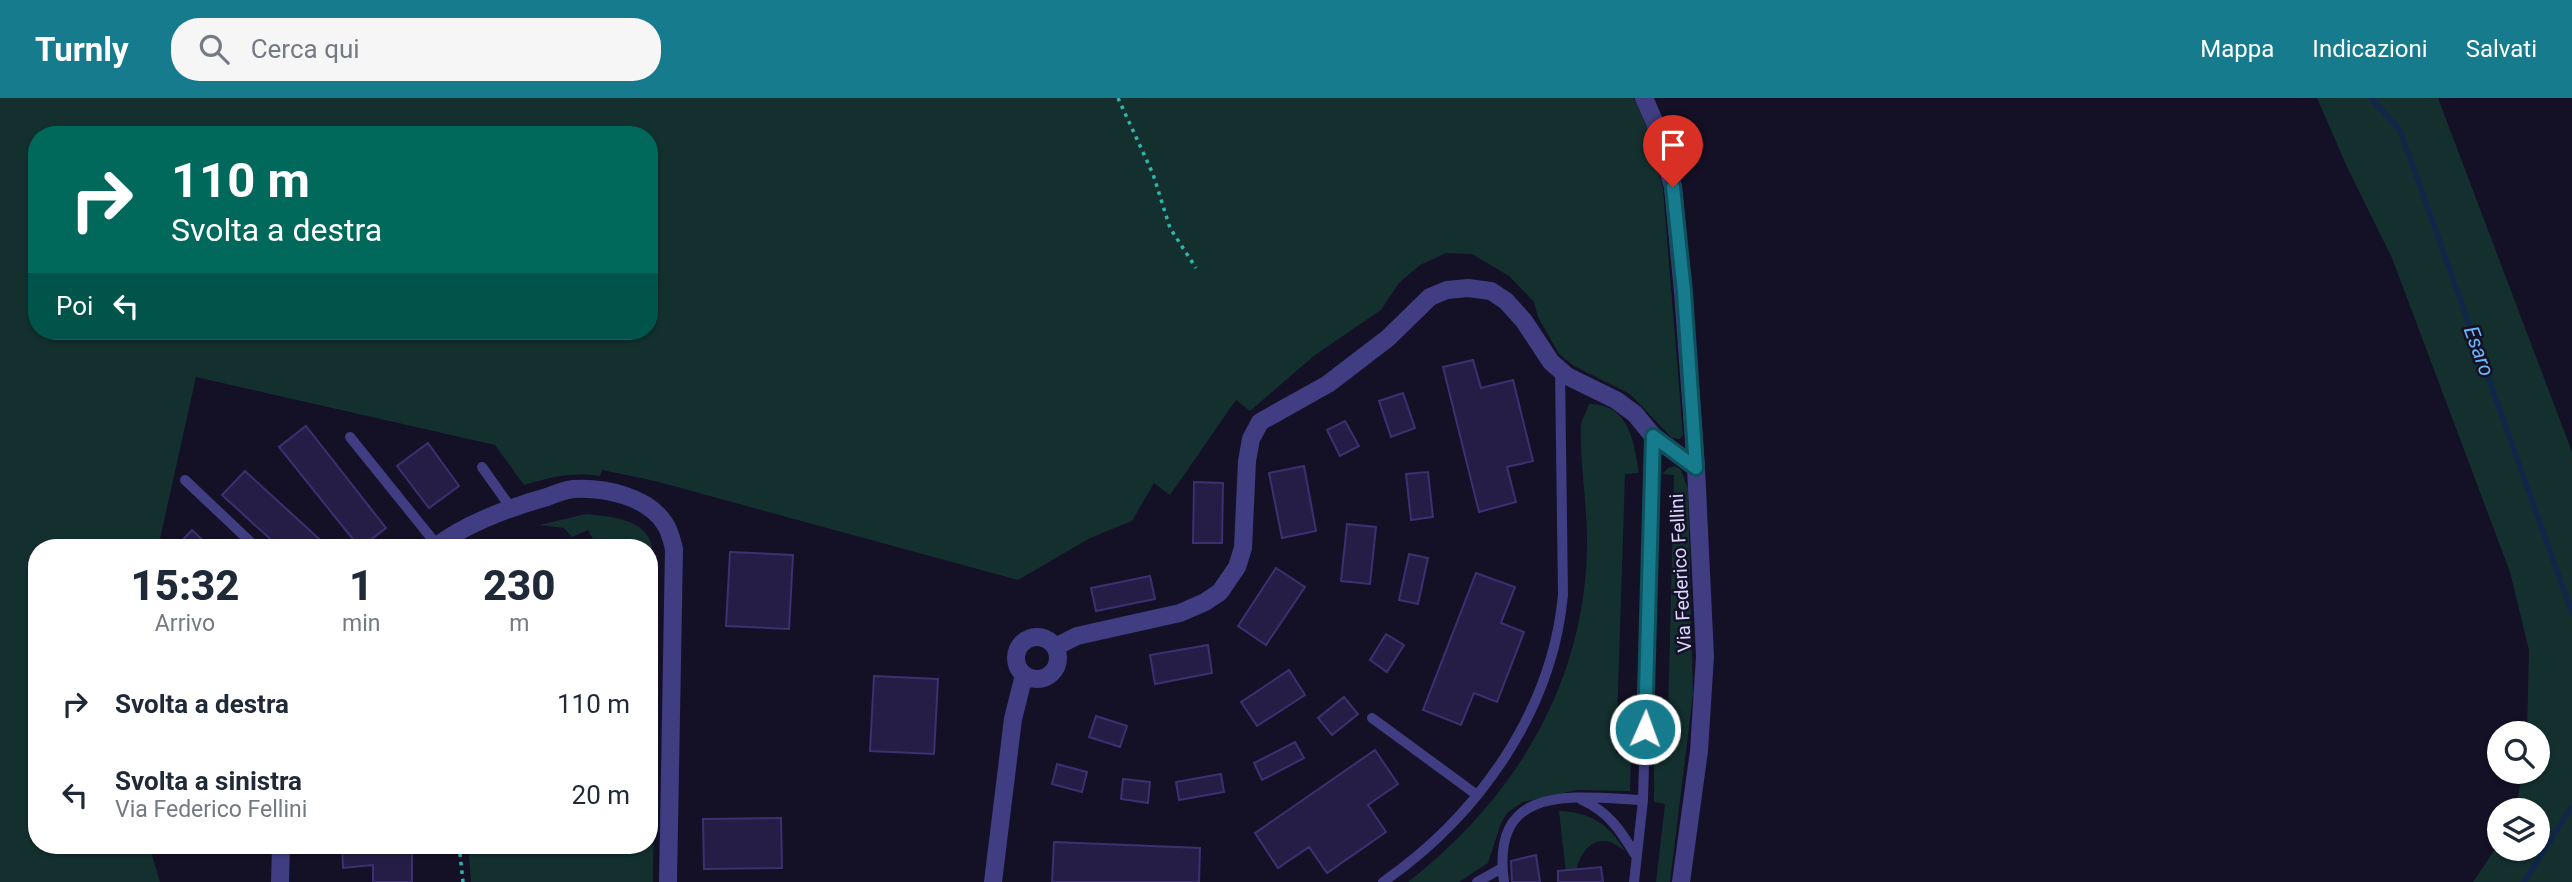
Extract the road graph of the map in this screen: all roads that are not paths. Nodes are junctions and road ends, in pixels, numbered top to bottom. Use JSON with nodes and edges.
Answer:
{"nodes":[{"id":1,"x":1644,"y":98,"type":"edge"},
{"id":2,"x":1560,"y":370,"type":"junction"},
{"id":3,"x":1653,"y":436,"type":"junction"},
{"id":4,"x":350,"y":437,"type":"dead end"},
{"id":5,"x":482,"y":467,"type":"dead end"},
{"id":6,"x":1696,"y":468,"type":"junction"},
{"id":7,"x":185,"y":480,"type":"dead end"},
{"id":8,"x":511,"y":508,"type":"junction"},
{"id":9,"x":247,"y":539,"type":"edge"},
{"id":10,"x":430,"y":539,"type":"edge"},
{"id":11,"x":449,"y":539,"type":"edge"},
{"id":12,"x":1055,"y":647,"type":"junction"},
{"id":13,"x":1024,"y":675,"type":"junction"},
{"id":14,"x":1372,"y":718,"type":"dead end"},
{"id":15,"x":1478,"y":795,"type":"junction"},
{"id":16,"x":1575,"y":797,"type":"junction"},
{"id":17,"x":1643,"y":800,"type":"junction"},
{"id":18,"x":281,"y":854,"type":"edge"},
{"id":19,"x":1636,"y":857,"type":"junction"},
{"id":20,"x":1502,"y":868,"type":"junction"},
{"id":21,"x":280,"y":882,"type":"edge"},
{"id":22,"x":668,"y":882,"type":"edge"},
{"id":23,"x":993,"y":882,"type":"edge"},
{"id":24,"x":1383,"y":882,"type":"edge"},
{"id":25,"x":1476,"y":882,"type":"edge"},
{"id":26,"x":1504,"y":882,"type":"edge"},
{"id":27,"x":1633,"y":882,"type":"edge"},
{"id":28,"x":1681,"y":882,"type":"edge"}],
"edges":[{"from":1,"to":6,"type":"street","name":"Via Federico Fellini"},
{"from":2,"to":3,"type":"street"},
{"from":2,"to":12,"type":"street"},
{"from":2,"to":15,"type":"lane"},
{"from":3,"to":6,"type":"street"},
{"from":3,"to":17,"type":"lane"},
{"from":4,"to":10,"type":"lane"},
{"from":5,"to":8,"type":"lane"},
{"from":6,"to":28,"type":"street","name":"Via Federico Fellini"},
{"from":7,"to":9,"type":"lane"},
{"from":8,"to":11,"type":"street"},
{"from":8,"to":22,"type":"street"},
{"from":12,"to":13,"type":"street"},
{"from":12,"to":13,"type":"street"},
{"from":13,"to":23,"type":"street"},
{"from":14,"to":15,"type":"lane"},
{"from":15,"to":24,"type":"lane"},
{"from":16,"to":17,"type":"lane"},
{"from":16,"to":19,"type":"lane"},
{"from":16,"to":20,"type":"lane"},
{"from":17,"to":19,"type":"lane"},
{"from":18,"to":21,"type":"street"},
{"from":19,"to":27,"type":"lane"},
{"from":20,"to":25,"type":"lane"},
{"from":20,"to":26,"type":"lane"}]}
